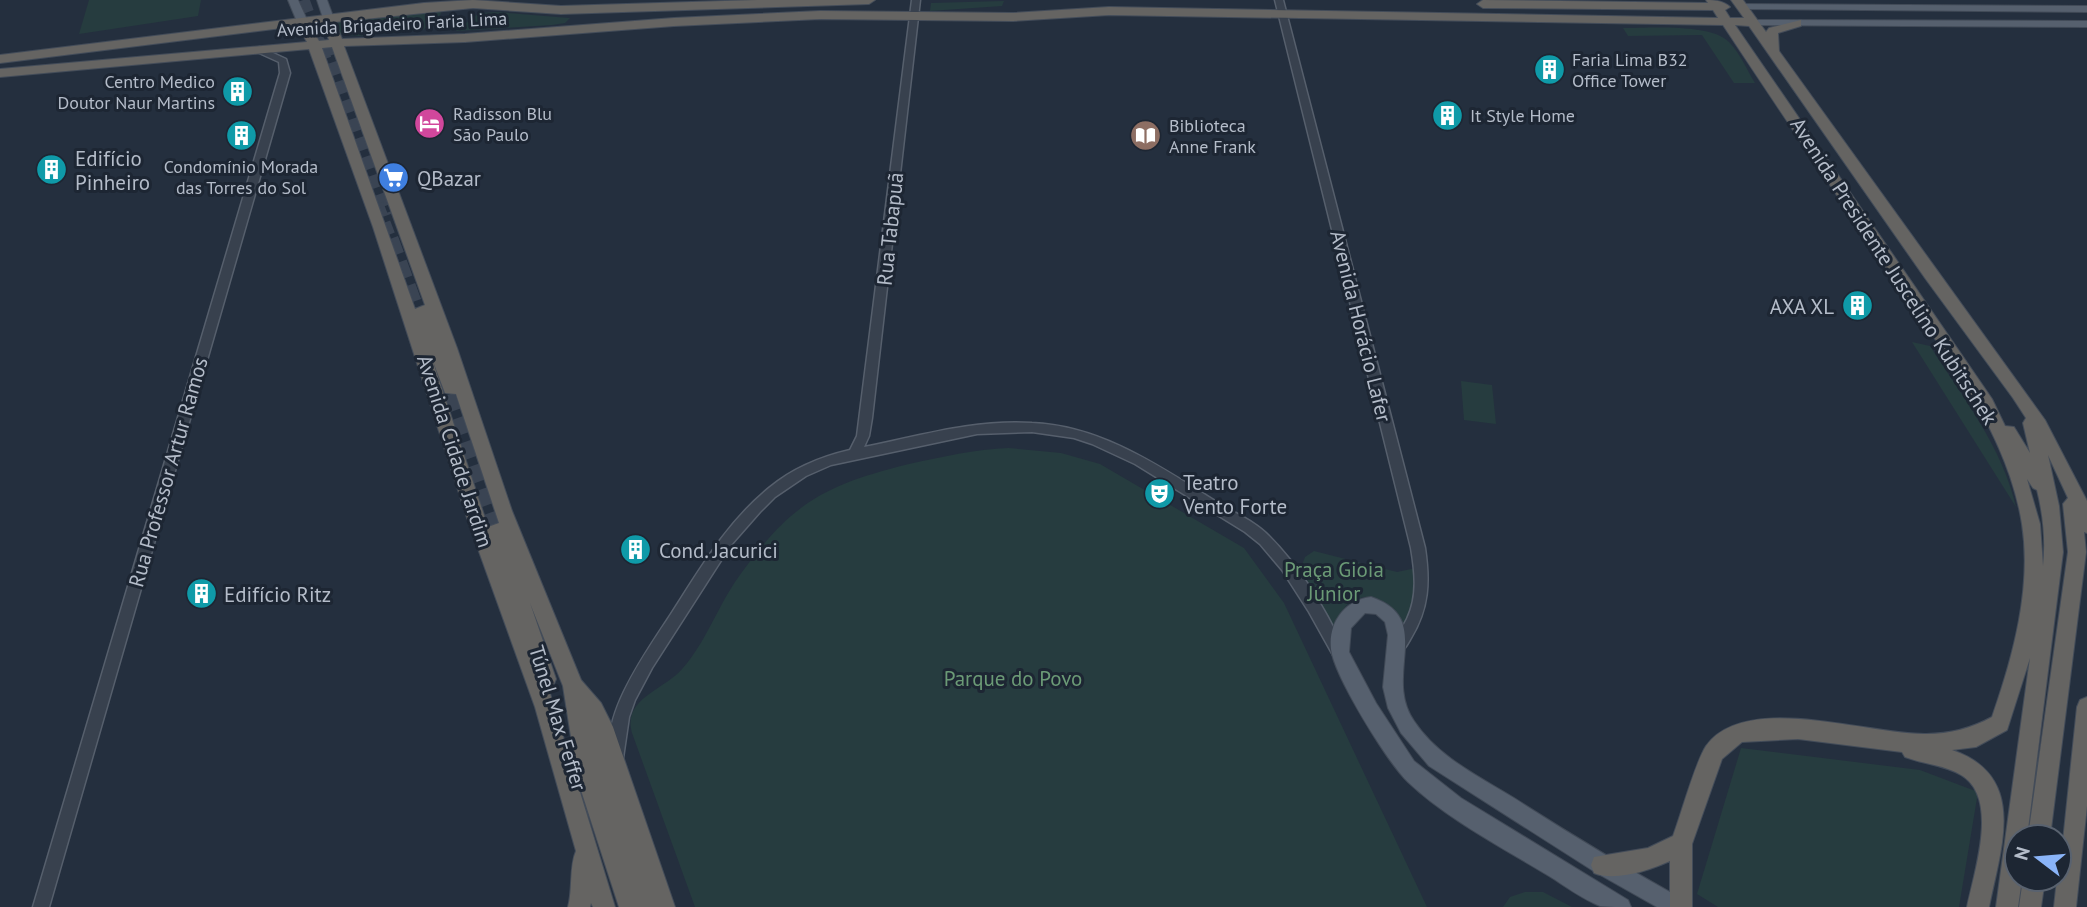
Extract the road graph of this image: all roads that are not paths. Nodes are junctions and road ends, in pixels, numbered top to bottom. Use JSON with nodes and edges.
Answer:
{"nodes":[{"id":1,"x":293,"y":0,"type":"edge"},
{"id":2,"x":322,"y":0,"type":"edge"},
{"id":3,"x":869,"y":0,"type":"edge"},
{"id":4,"x":916,"y":0,"type":"edge"},
{"id":5,"x":1059,"y":0,"type":"edge"},
{"id":6,"x":1171,"y":0,"type":"edge"},
{"id":7,"x":1692,"y":0,"type":"edge"},
{"id":8,"x":1023,"y":2,"type":"dead end"},
{"id":9,"x":1714,"y":3,"type":"edge"},
{"id":10,"x":1739,"y":3,"type":"edge"},
{"id":11,"x":1281,"y":5,"type":"edge"},
{"id":12,"x":1514,"y":5,"type":"junction"},
{"id":13,"x":1601,"y":5,"type":"junction"},
{"id":14,"x":1671,"y":6,"type":"junction"},
{"id":15,"x":1899,"y":6,"type":"junction"},
{"id":16,"x":2087,"y":9,"type":"edge"},
{"id":17,"x":914,"y":14,"type":"junction"},
{"id":18,"x":1053,"y":14,"type":"junction"},
{"id":19,"x":327,"y":16,"type":"junction"},
{"id":20,"x":981,"y":16,"type":"junction"},
{"id":21,"x":1527,"y":17,"type":"junction"},
{"id":22,"x":1552,"y":18,"type":"junction"},
{"id":23,"x":1678,"y":21,"type":"junction"},
{"id":24,"x":302,"y":22,"type":"junction"},
{"id":25,"x":1727,"y":22,"type":"junction"},
{"id":26,"x":1753,"y":22,"type":"junction"},
{"id":27,"x":1797,"y":23,"type":"junction"},
{"id":28,"x":1909,"y":23,"type":"junction"},
{"id":29,"x":2087,"y":24,"type":"edge"},
{"id":30,"x":160,"y":40,"type":"junction"},
{"id":31,"x":384,"y":41,"type":"junction"},
{"id":32,"x":336,"y":43,"type":"junction"},
{"id":33,"x":313,"y":44,"type":"junction"},
{"id":34,"x":1743,"y":45,"type":"junction"},
{"id":35,"x":261,"y":50,"type":"junction"},
{"id":36,"x":1773,"y":51,"type":"junction"},
{"id":37,"x":121,"y":63,"type":"junction"},
{"id":38,"x":344,"y":66,"type":"junction"},
{"id":39,"x":0,"y":70,"type":"edge"},
{"id":40,"x":422,"y":310,"type":"tunnel mouth"},
{"id":41,"x":1986,"y":404,"type":"junction"},
{"id":42,"x":2029,"y":409,"type":"junction"},
{"id":43,"x":854,"y":455,"type":"junction"},
{"id":44,"x":2066,"y":470,"type":"junction"},
{"id":45,"x":2050,"y":506,"type":"junction"},
{"id":46,"x":499,"y":521,"type":"junction"},
{"id":47,"x":2087,"y":525,"type":"edge"},
{"id":48,"x":1397,"y":648,"type":"junction"},
{"id":49,"x":1340,"y":653,"type":"junction"},
{"id":50,"x":573,"y":686,"type":"junction"},
{"id":51,"x":2087,"y":707,"type":"edge"},
{"id":52,"x":1881,"y":741,"type":"junction"},
{"id":53,"x":621,"y":778,"type":"junction"},
{"id":54,"x":2041,"y":823,"type":"edge"},
{"id":55,"x":1681,"y":844,"type":"junction"},
{"id":56,"x":585,"y":845,"type":"junction"},
{"id":57,"x":1602,"y":865,"type":"junction"},
{"id":58,"x":41,"y":907,"type":"edge"},
{"id":59,"x":579,"y":907,"type":"edge"},
{"id":60,"x":604,"y":907,"type":"edge"},
{"id":61,"x":615,"y":907,"type":"edge"},
{"id":62,"x":630,"y":907,"type":"edge"},
{"id":63,"x":646,"y":907,"type":"edge"},
{"id":64,"x":664,"y":907,"type":"edge"},
{"id":65,"x":1621,"y":907,"type":"edge"},
{"id":66,"x":1679,"y":907,"type":"edge"},
{"id":67,"x":1978,"y":907,"type":"edge"},
{"id":68,"x":2007,"y":907,"type":"edge"},
{"id":69,"x":2065,"y":907,"type":"edge"}],
"edges":[{"from":1,"to":24,"type":"main road","name":"Avenida Cidade Jardim"},
{"from":2,"to":19,"type":"main road","name":"Avenida Cidade Jardim"},
{"from":3,"to":19,"type":"highway","name":"Avenida Brigadeiro Faria Lima"},
{"from":4,"to":17,"type":"street","name":"Rua Tabapuã"},
{"from":5,"to":18,"type":"highway"},
{"from":6,"to":11,"type":"highway","name":"Avenida Brigadeiro Faria Lima"},
{"from":7,"to":14,"type":"highway"},
{"from":8,"to":20,"type":"highway"},
{"from":9,"to":10,"type":"highway","name":"Avenida Brigadeiro Faria Lima"},
{"from":9,"to":14,"type":"highway","name":"Avenida Brigadeiro Faria Lima"},
{"from":9,"to":25,"type":"highway","name":"Avenida Presidente Juscelino Kubitschek"},
{"from":10,"to":15,"type":"main road","name":"Avenida Brigadeiro Faria Lima"},
{"from":10,"to":26,"type":"highway","name":"Avenida Presidente Juscelino Kubitschek"},
{"from":11,"to":12,"type":"highway","name":"Avenida Brigadeiro Faria Lima"},
{"from":11,"to":18,"type":"highway","name":"Avenida Brigadeiro Faria Lima"},
{"from":11,"to":21,"type":"highway","name":"Avenida Brigadeiro Faria Lima"},
{"from":11,"to":48,"type":"street","name":"Avenida Horácio Lafer"},
{"from":12,"to":13,"type":"highway","name":"Avenida Brigadeiro Faria Lima"},
{"from":12,"to":21,"type":"highway"},
{"from":13,"to":14,"type":"highway","name":"Avenida Brigadeiro Faria Lima"},
{"from":13,"to":22,"type":"highway"},
{"from":15,"to":16,"type":"main road","name":"Avenida Brigadeiro Faria Lima"},
{"from":15,"to":28,"type":"main road"},
{"from":17,"to":20,"type":"highway","name":"Avenida Brigadeiro Faria Lima"},
{"from":17,"to":31,"type":"highway","name":"Avenida Brigadeiro Faria Lima"},
{"from":17,"to":43,"type":"street","name":"Rua Tabapuã"},
{"from":18,"to":20,"type":"highway","name":"Avenida Brigadeiro Faria Lima"},
{"from":19,"to":24,"type":"highway","name":"Avenida Brigadeiro Faria Lima"},
{"from":19,"to":32,"type":"highway","name":"Avenida Cidade Jardim"},
{"from":21,"to":22,"type":"highway","name":"Avenida Brigadeiro Faria Lima"},
{"from":22,"to":23,"type":"highway","name":"Avenida Brigadeiro Faria Lima"},
{"from":23,"to":25,"type":"highway","name":"Avenida Brigadeiro Faria Lima"},
{"from":23,"to":34,"type":"highway"},
{"from":24,"to":30,"type":"highway","name":"Avenida Brigadeiro Faria Lima"},
{"from":24,"to":33,"type":"highway","name":"Avenida Cidade Jardim"},
{"from":25,"to":26,"type":"highway","name":"Avenida Brigadeiro Faria Lima"},
{"from":25,"to":34,"type":"highway","name":"Avenida Presidente Juscelino Kubitschek"},
{"from":26,"to":27,"type":"main road","name":"Avenida Brigadeiro Faria Lima"},
{"from":26,"to":36,"type":"highway","name":"Avenida Presidente Juscelino Kubitschek"},
{"from":27,"to":28,"type":"main road","name":"Avenida Brigadeiro Faria Lima"},
{"from":27,"to":36,"type":"highway"},
{"from":28,"to":29,"type":"main road","name":"Avenida Brigadeiro Faria Lima"},
{"from":30,"to":37,"type":"highway"},
{"from":30,"to":39,"type":"highway","name":"Avenida Brigadeiro Faria Lima"},
{"from":31,"to":32,"type":"highway","name":"Avenida Brigadeiro Faria Lima"},
{"from":31,"to":38,"type":"highway"},
{"from":32,"to":33,"type":"highway","name":"Avenida Brigadeiro Faria Lima"},
{"from":32,"to":38,"type":"highway","name":"Avenida Cidade Jardim"},
{"from":33,"to":35,"type":"highway","name":"Avenida Brigadeiro Faria Lima"},
{"from":33,"to":56,"type":"highway","name":"Avenida Cidade Jardim"},
{"from":34,"to":41,"type":"highway","name":"Avenida Presidente Juscelino Kubitschek"},
{"from":35,"to":37,"type":"highway","name":"Avenida Brigadeiro Faria Lima"},
{"from":35,"to":58,"type":"street","name":"Rua Professor Artur Ramos"},
{"from":36,"to":42,"type":"highway","name":"Avenida Presidente Juscelino Kubitschek"},
{"from":37,"to":39,"type":"highway","name":"Avenida Brigadeiro Faria Lima"},
{"from":38,"to":46,"type":"highway","name":"Avenida Cidade Jardim"},
{"from":40,"to":46,"type":"highway","name":"Túnel Max Feffer"},
{"from":41,"to":45,"type":"highway"},
{"from":41,"to":52,"type":"highway","name":"Avenida Presidente Juscelino Kubitschek"},
{"from":42,"to":44,"type":"highway","name":"Avenida Presidente Juscelino Kubitschek"},
{"from":42,"to":45,"type":"highway"},
{"from":43,"to":49,"type":"street"},
{"from":43,"to":53,"type":"street"},
{"from":44,"to":47,"type":"highway","name":"Avenida Presidente Juscelino Kubitschek"},
{"from":44,"to":54,"type":"highway"},
{"from":45,"to":68,"type":"highway"},
{"from":46,"to":50,"type":"highway","name":"Avenida Cidade Jardim"},
{"from":46,"to":61,"type":"highway","name":"Túnel Max Feffer"},
{"from":48,"to":49,"type":"main road"},
{"from":48,"to":57,"type":"main road"},
{"from":49,"to":65,"type":"main road"},
{"from":50,"to":53,"type":"highway","name":"Avenida Cidade Jardim"},
{"from":50,"to":62,"type":"highway","name":"Avenida Cidade Jardim"},
{"from":50,"to":63,"type":"highway"},
{"from":51,"to":69,"type":"highway"},
{"from":52,"to":55,"type":"highway"},
{"from":52,"to":67,"type":"highway"},
{"from":53,"to":64,"type":"highway","name":"Avenida Cidade Jardim"},
{"from":55,"to":57,"type":"highway"},
{"from":55,"to":66,"type":"highway"},
{"from":56,"to":59,"type":"highway"},
{"from":56,"to":60,"type":"highway","name":"Avenida Cidade Jardim"},
{"from":57,"to":66,"type":"main road"}]}
